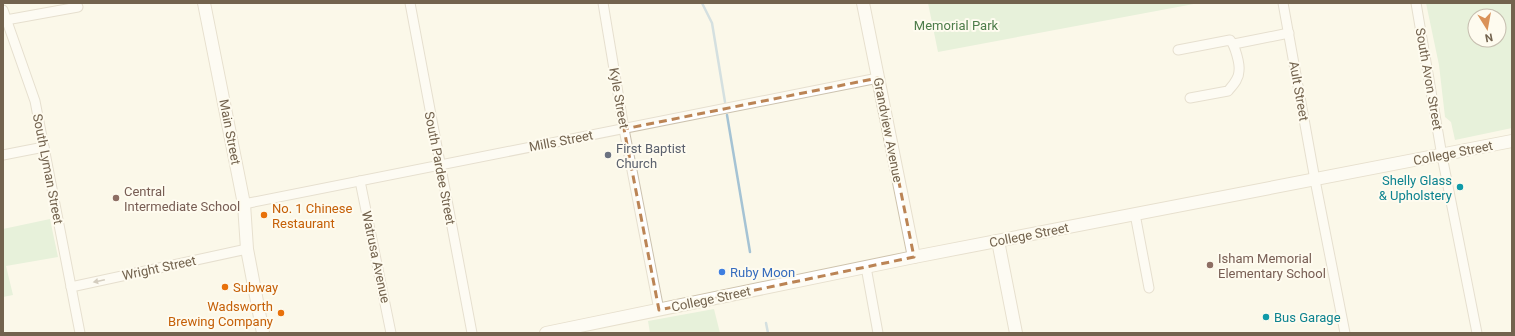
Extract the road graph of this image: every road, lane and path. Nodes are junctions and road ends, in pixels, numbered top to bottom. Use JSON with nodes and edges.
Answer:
{"nodes":[{"id":1,"x":204,"y":3,"type":"edge"},
{"id":2,"x":410,"y":3,"type":"edge"},
{"id":3,"x":603,"y":3,"type":"edge"},
{"id":4,"x":863,"y":3,"type":"edge"},
{"id":5,"x":1283,"y":3,"type":"edge"},
{"id":6,"x":1416,"y":3,"type":"edge"},
{"id":7,"x":78,"y":7,"type":"dead end"},
{"id":8,"x":3,"y":10,"type":"edge"},
{"id":9,"x":6,"y":25,"type":"edge"},
{"id":10,"x":1289,"y":33,"type":"junction"},
{"id":11,"x":1234,"y":44,"type":"junction"},
{"id":12,"x":1178,"y":50,"type":"dead end"},
{"id":13,"x":878,"y":78,"type":"junction"},
{"id":14,"x":1190,"y":98,"type":"dead end"},
{"id":15,"x":624,"y":129,"type":"junction"},
{"id":16,"x":1512,"y":142,"type":"edge"},
{"id":17,"x":44,"y":147,"type":"junction"},
{"id":18,"x":3,"y":155,"type":"edge"},
{"id":19,"x":1442,"y":156,"type":"junction"},
{"id":20,"x":440,"y":165,"type":"junction"},
{"id":21,"x":1315,"y":180,"type":"junction"},
{"id":22,"x":360,"y":181,"type":"junction"},
{"id":23,"x":244,"y":204,"type":"junction"},
{"id":24,"x":1135,"y":214,"type":"junction"},
{"id":25,"x":998,"y":240,"type":"junction"},
{"id":26,"x":246,"y":249,"type":"junction"},
{"id":27,"x":914,"y":257,"type":"junction"},
{"id":28,"x":866,"y":267,"type":"junction"},
{"id":29,"x":71,"y":287,"type":"junction"},
{"id":30,"x":1149,"y":288,"type":"dead end"},
{"id":31,"x":659,"y":310,"type":"junction"},
{"id":32,"x":583,"y":329,"type":"edge"},
{"id":33,"x":80,"y":333,"type":"edge"},
{"id":34,"x":263,"y":333,"type":"edge"},
{"id":35,"x":391,"y":333,"type":"edge"},
{"id":36,"x":472,"y":333,"type":"edge"},
{"id":37,"x":546,"y":333,"type":"edge"},
{"id":38,"x":878,"y":333,"type":"edge"},
{"id":39,"x":1016,"y":333,"type":"edge"},
{"id":40,"x":1345,"y":333,"type":"edge"},
{"id":41,"x":1477,"y":333,"type":"edge"}],
"edges":[{"from":1,"to":23,"type":"main road","name":"Main Street"},
{"from":2,"to":20,"type":"street","name":"South Pardee Street"},
{"from":3,"to":15,"type":"street","name":"Kyle Street"},
{"from":4,"to":13,"type":"main road","name":"Grandview Avenue"},
{"from":5,"to":10,"type":"street","name":"Ault Street"},
{"from":6,"to":19,"type":"street","name":"South Avon Street"},
{"from":7,"to":9,"type":"street"},
{"from":8,"to":9,"type":"street","name":"South Lyman Street"},
{"from":9,"to":17,"type":"street","name":"South Lyman Street"},
{"from":10,"to":11,"type":"street"},
{"from":10,"to":21,"type":"street","name":"Ault Street"},
{"from":11,"to":12,"type":"street"},
{"from":11,"to":14,"type":"street"},
{"from":13,"to":15,"type":"street","name":"Mills Street"},
{"from":13,"to":27,"type":"main road","name":"Grandview Avenue"},
{"from":15,"to":20,"type":"street","name":"Mills Street"},
{"from":15,"to":31,"type":"street","name":"Kyle Street"},
{"from":16,"to":19,"type":"main road","name":"College Street"},
{"from":17,"to":18,"type":"street"},
{"from":17,"to":29,"type":"street","name":"South Lyman Street"},
{"from":19,"to":21,"type":"main road","name":"College Street"},
{"from":19,"to":41,"type":"street","name":"South Avon Street"},
{"from":20,"to":22,"type":"street","name":"Mills Street"},
{"from":20,"to":36,"type":"street","name":"South Pardee Street"},
{"from":21,"to":24,"type":"main road","name":"College Street"},
{"from":21,"to":40,"type":"street","name":"Ault Street"},
{"from":22,"to":23,"type":"street","name":"Mills Street"},
{"from":22,"to":35,"type":"street","name":"Watrusa Avenue"},
{"from":23,"to":26,"type":"main road","name":"Main Street"},
{"from":24,"to":25,"type":"main road","name":"College Street"},
{"from":24,"to":30,"type":"street"},
{"from":25,"to":27,"type":"main road","name":"College Street"},
{"from":25,"to":39,"type":"main road"},
{"from":26,"to":29,"type":"street","name":"Wright Street","one_way":true},
{"from":26,"to":34,"type":"main road","name":"Main Street"},
{"from":27,"to":28,"type":"main road","name":"College Street"},
{"from":28,"to":31,"type":"main road","name":"College Street"},
{"from":28,"to":38,"type":"street"},
{"from":29,"to":33,"type":"street","name":"South Lyman Street"},
{"from":31,"to":32,"type":"main road","name":"College Street"},
{"from":32,"to":37,"type":"main road","name":"College Street"}]}
